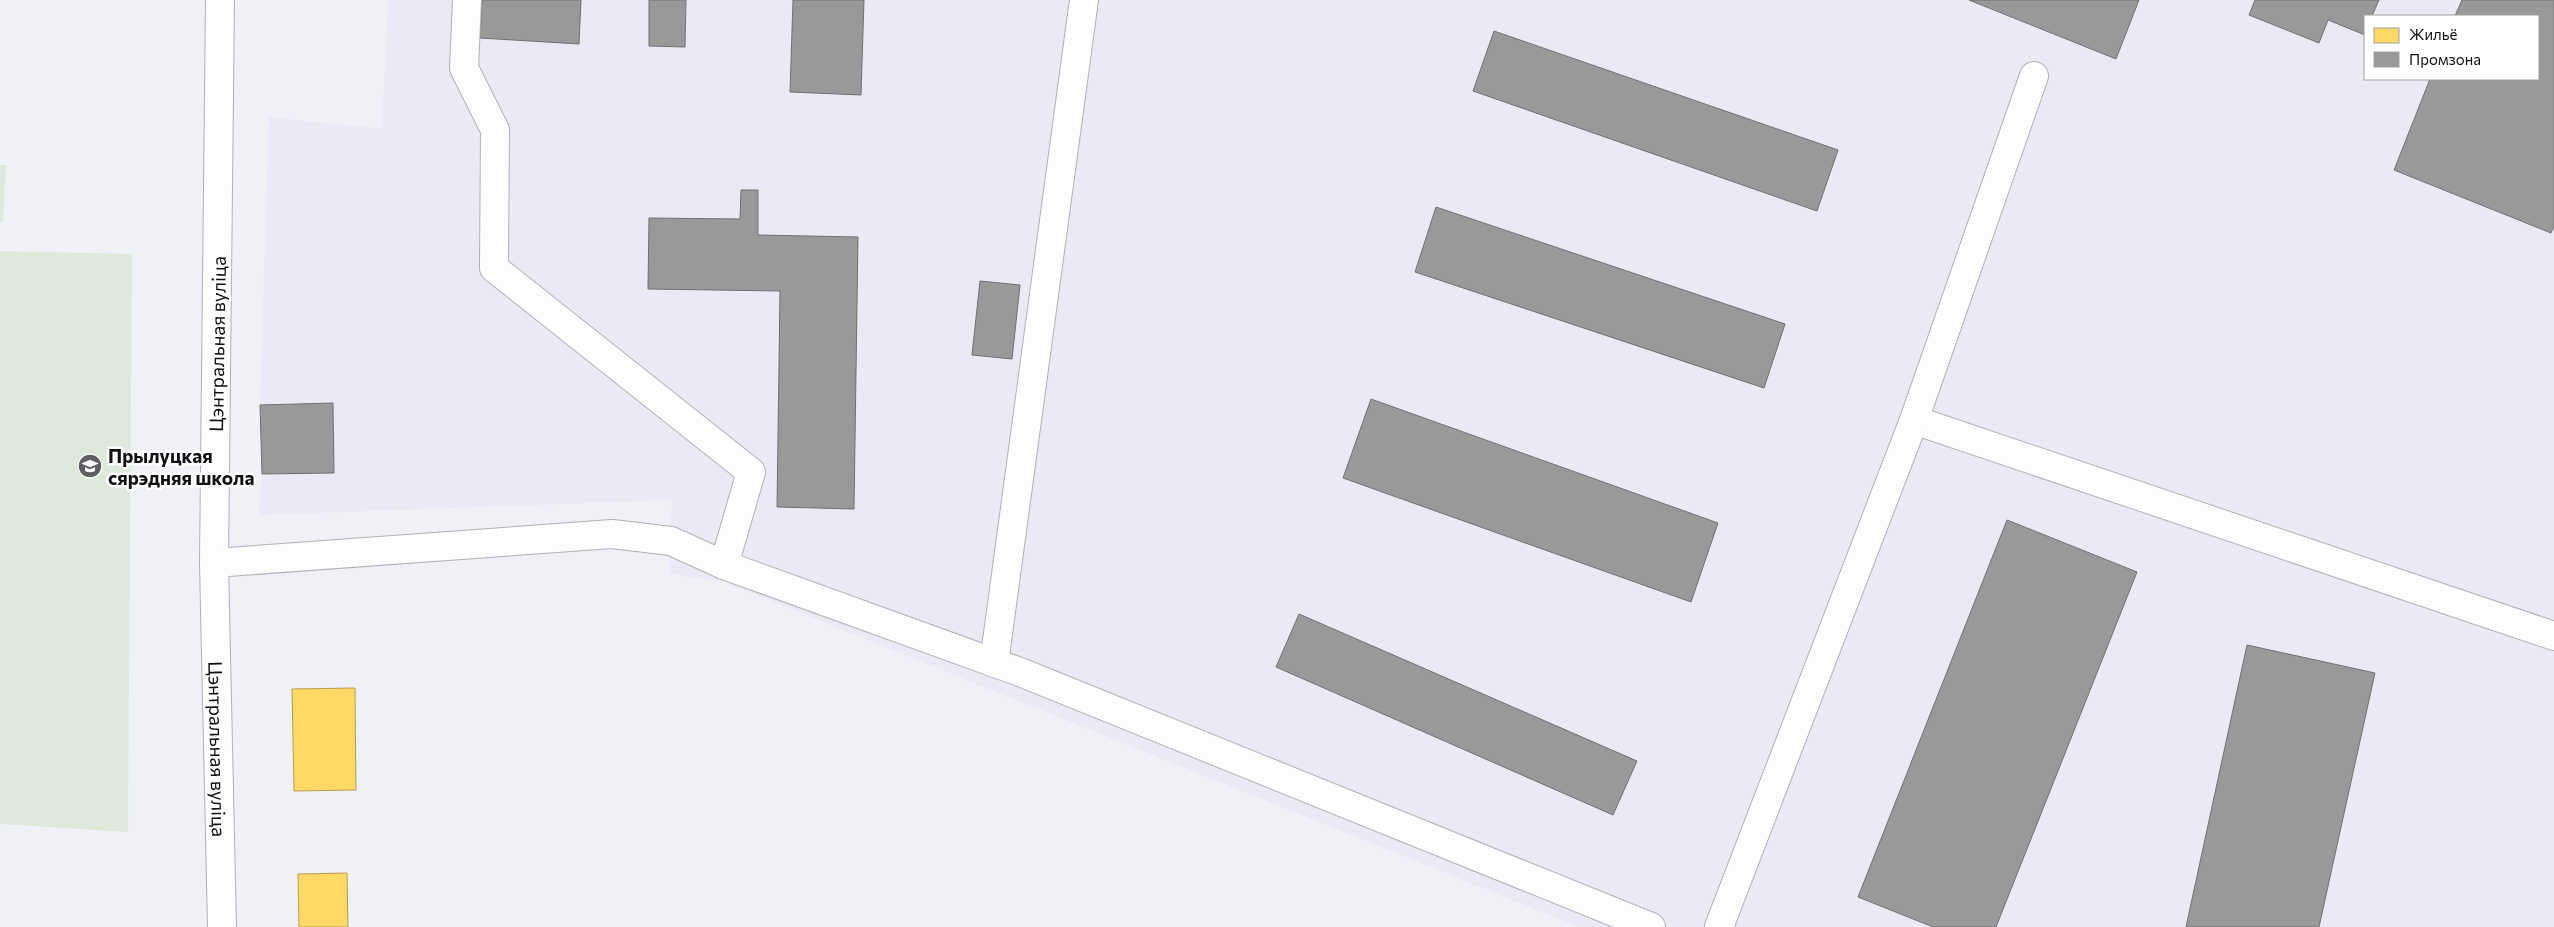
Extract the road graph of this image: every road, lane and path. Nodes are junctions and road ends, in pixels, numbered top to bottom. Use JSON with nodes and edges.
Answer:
{"nodes":[{"id":1,"x":220,"y":0,"type":"edge"},
{"id":2,"x":467,"y":0,"type":"edge"},
{"id":3,"x":1084,"y":0,"type":"edge"},
{"id":4,"x":2034,"y":76,"type":"dead end"},
{"id":5,"x":1914,"y":420,"type":"junction"},
{"id":6,"x":214,"y":563,"type":"junction"},
{"id":7,"x":724,"y":565,"type":"junction"},
{"id":8,"x":2554,"y":636,"type":"edge"},
{"id":9,"x":994,"y":662,"type":"junction"},
{"id":10,"x":222,"y":927,"type":"edge"},
{"id":11,"x":1650,"y":927,"type":"edge"},
{"id":12,"x":1719,"y":927,"type":"edge"}],
"edges":[{"from":1,"to":6,"type":"street","name":"Цэнтральная вуліца"},
{"from":2,"to":7,"type":"street"},
{"from":3,"to":9,"type":"street"},
{"from":4,"to":5,"type":"street"},
{"from":5,"to":8,"type":"street"},
{"from":5,"to":12,"type":"street"},
{"from":6,"to":7,"type":"street"},
{"from":6,"to":10,"type":"street","name":"Цэнтральная вуліца"},
{"from":7,"to":9,"type":"street"},
{"from":9,"to":11,"type":"street"}]}
